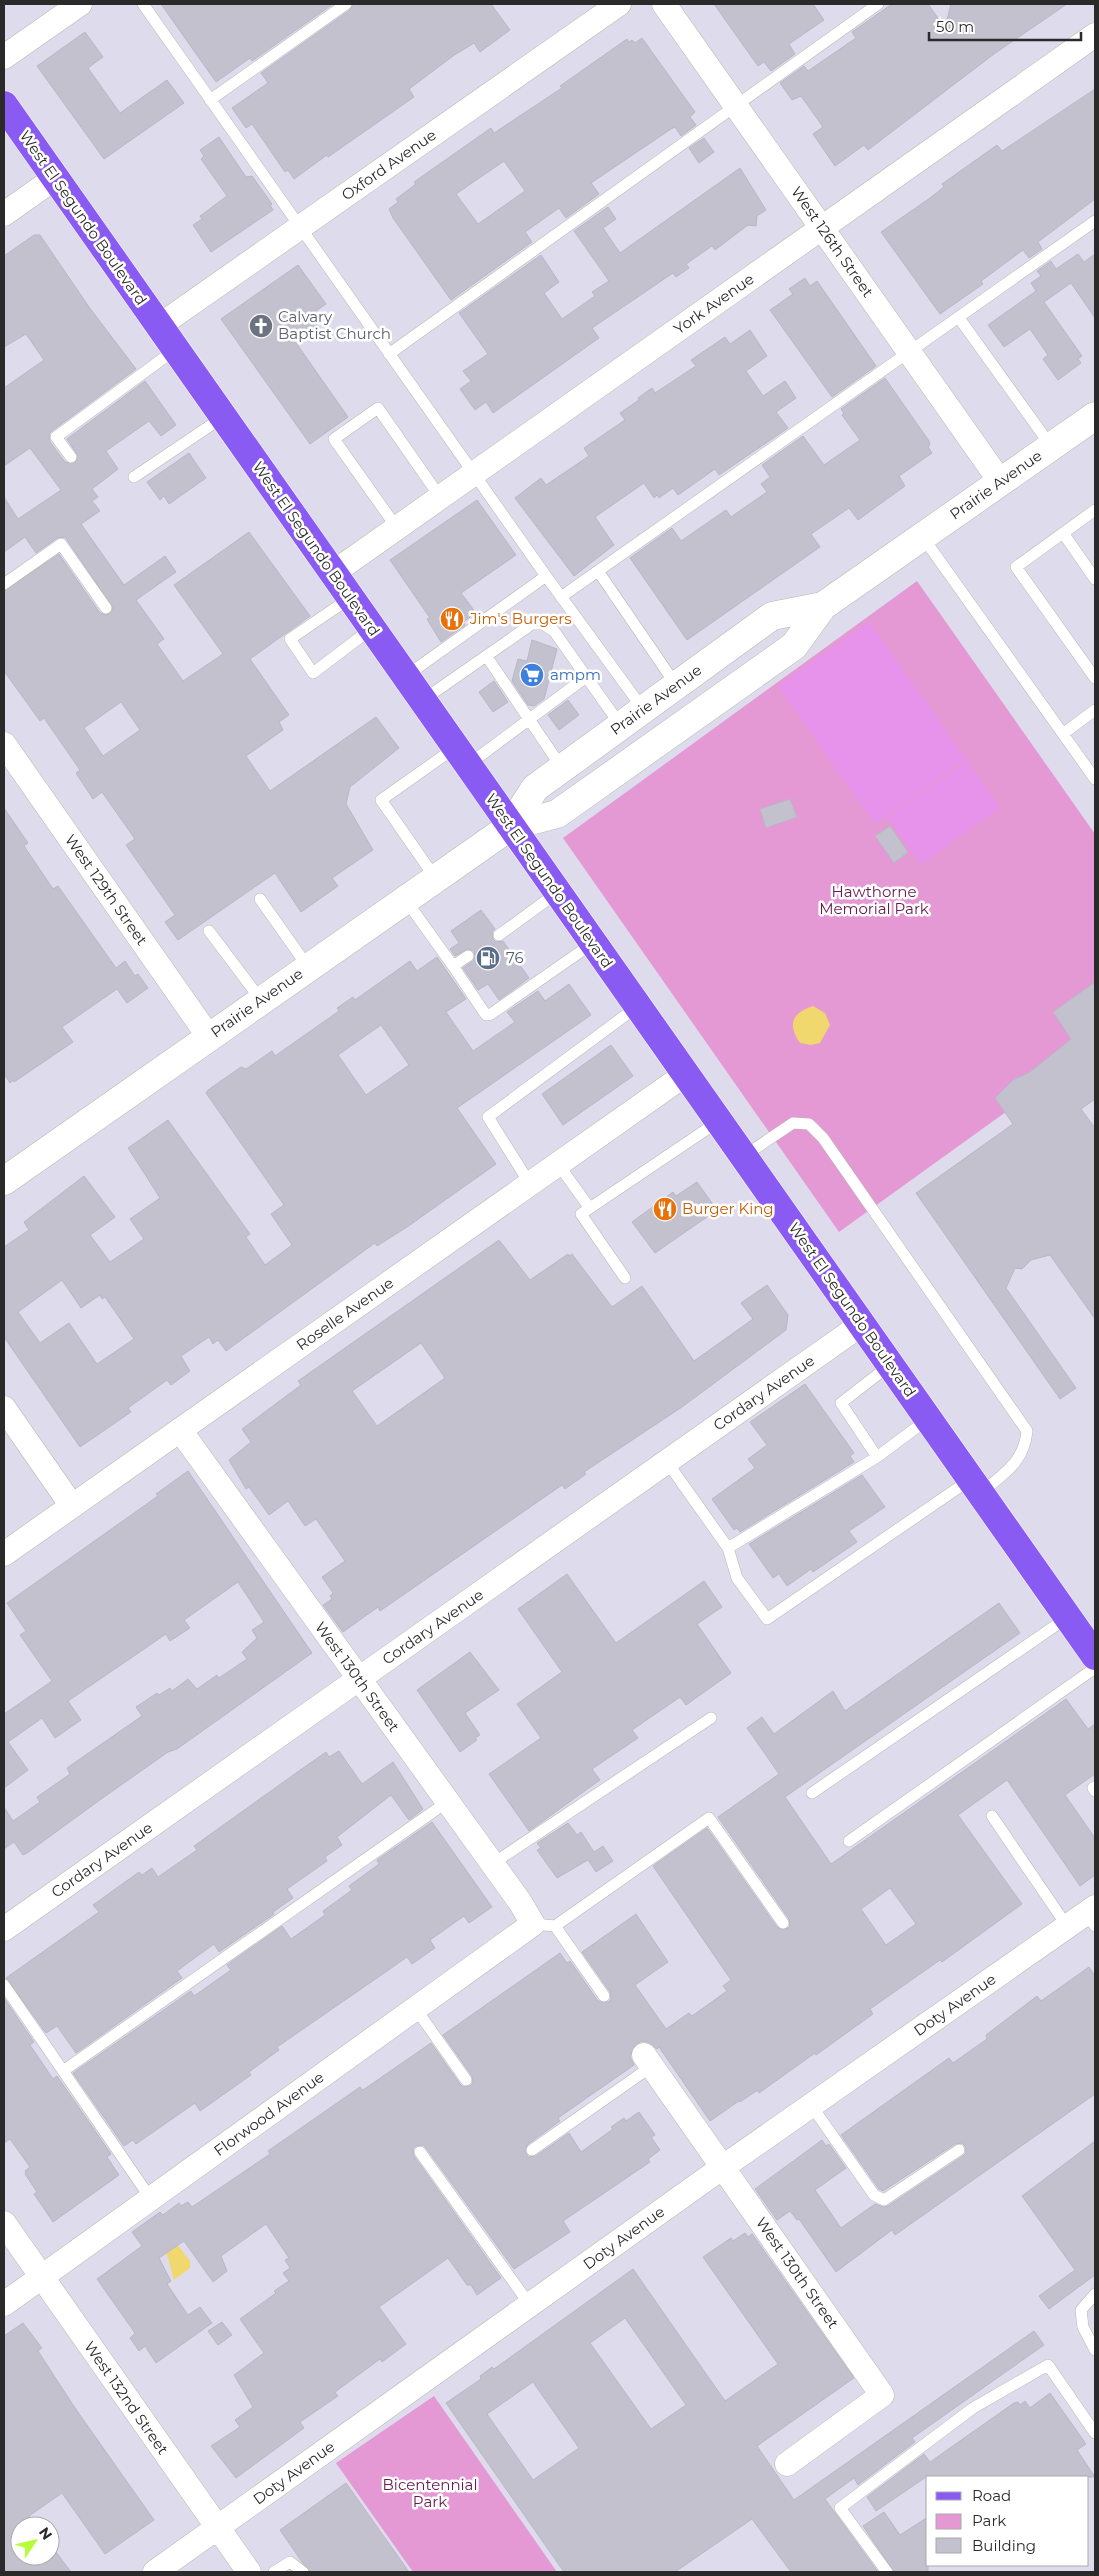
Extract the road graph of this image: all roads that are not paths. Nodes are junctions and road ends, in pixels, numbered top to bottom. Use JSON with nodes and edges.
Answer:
{"nodes":[{"id":1,"x":80,"y":4,"type":"edge"},
{"id":2,"x":143,"y":4,"type":"edge"},
{"id":3,"x":346,"y":4,"type":"edge"},
{"id":4,"x":619,"y":4,"type":"edge"},
{"id":5,"x":664,"y":4,"type":"edge"},
{"id":6,"x":878,"y":4,"type":"edge"},
{"id":7,"x":1095,"y":35,"type":"edge"},
{"id":8,"x":4,"y":58,"type":"edge"},
{"id":9,"x":210,"y":100,"type":"junction"},
{"id":10,"x":735,"y":104,"type":"junction"},
{"id":11,"x":4,"y":105,"type":"edge"},
{"id":12,"x":55,"y":178,"type":"junction"},
{"id":13,"x":4,"y":214,"type":"edge"},
{"id":14,"x":1095,"y":221,"type":"edge"},
{"id":15,"x":300,"y":228,"type":"junction"},
{"id":16,"x":822,"y":228,"type":"junction"},
{"id":17,"x":959,"y":318,"type":"junction"},
{"id":18,"x":159,"y":326,"type":"junction"},
{"id":19,"x":176,"y":349,"type":"junction"},
{"id":20,"x":910,"y":353,"type":"junction"},
{"id":21,"x":389,"y":354,"type":"junction"},
{"id":22,"x":1095,"y":416,"type":"edge"},
{"id":23,"x":223,"y":417,"type":"junction"},
{"id":24,"x":1051,"y":446,"type":"junction"},
{"id":25,"x":71,"y":457,"type":"dead end"},
{"id":26,"x":474,"y":474,"type":"junction"},
{"id":27,"x":134,"y":477,"type":"dead end"},
{"id":28,"x":1000,"y":481,"type":"junction"},
{"id":29,"x":440,"y":497,"type":"junction"},
{"id":30,"x":1095,"y":510,"type":"edge"},
{"id":31,"x":397,"y":528,"type":"junction"},
{"id":32,"x":1063,"y":533,"type":"junction"},
{"id":33,"x":922,"y":536,"type":"junction"},
{"id":34,"x":598,"y":572,"type":"junction"},
{"id":35,"x":333,"y":573,"type":"junction"},
{"id":36,"x":546,"y":576,"type":"junction"},
{"id":37,"x":1095,"y":579,"type":"edge"},
{"id":38,"x":4,"y":584,"type":"edge"},
{"id":39,"x":561,"y":597,"type":"junction"},
{"id":40,"x":350,"y":598,"type":"junction"},
{"id":41,"x":823,"y":606,"type":"junction"},
{"id":42,"x":106,"y":608,"type":"dead end"},
{"id":43,"x":371,"y":629,"type":"junction"},
{"id":44,"x":487,"y":657,"type":"junction"},
{"id":45,"x":406,"y":676,"type":"junction"},
{"id":46,"x":586,"y":677,"type":"junction"},
{"id":47,"x":1095,"y":678,"type":"edge"},
{"id":48,"x":676,"y":685,"type":"junction"},
{"id":49,"x":423,"y":700,"type":"junction"},
{"id":50,"x":643,"y":709,"type":"junction"},
{"id":51,"x":1095,"y":710,"type":"edge"},
{"id":52,"x":529,"y":719,"type":"junction"},
{"id":53,"x":621,"y":726,"type":"junction"},
{"id":54,"x":1064,"y":734,"type":"junction"},
{"id":55,"x":4,"y":744,"type":"edge"},
{"id":56,"x":462,"y":756,"type":"junction"},
{"id":57,"x":562,"y":768,"type":"junction"},
{"id":58,"x":1095,"y":779,"type":"edge"},
{"id":59,"x":511,"y":826,"type":"junction"},
{"id":60,"x":436,"y":879,"type":"junction"},
{"id":61,"x":558,"y":892,"type":"junction"},
{"id":62,"x":260,"y":899,"type":"dead end"},
{"id":63,"x":406,"y":899,"type":"junction"},
{"id":64,"x":209,"y":931,"type":"dead end"},
{"id":65,"x":499,"y":935,"type":"dead end"},
{"id":66,"x":593,"y":943,"type":"junction"},
{"id":67,"x":468,"y":956,"type":"dead end"},
{"id":68,"x":453,"y":966,"type":"junction"},
{"id":69,"x":308,"y":967,"type":"junction"},
{"id":70,"x":261,"y":1000,"type":"junction"},
{"id":71,"x":638,"y":1006,"type":"junction"},
{"id":72,"x":209,"y":1037,"type":"junction"},
{"id":73,"x":686,"y":1074,"type":"junction"},
{"id":74,"x":719,"y":1121,"type":"junction"},
{"id":75,"x":744,"y":1156,"type":"junction"},
{"id":76,"x":558,"y":1164,"type":"junction"},
{"id":77,"x":4,"y":1181,"type":"edge"},
{"id":78,"x":530,"y":1184,"type":"junction"},
{"id":79,"x":589,"y":1207,"type":"junction"},
{"id":80,"x":625,"y":1278,"type":"dead end"},
{"id":81,"x":862,"y":1324,"type":"junction"},
{"id":82,"x":890,"y":1365,"type":"junction"},
{"id":83,"x":4,"y":1408,"type":"edge"},
{"id":84,"x":928,"y":1419,"type":"junction"},
{"id":85,"x":180,"y":1430,"type":"junction"},
{"id":86,"x":877,"y":1457,"type":"junction"},
{"id":87,"x":667,"y":1462,"type":"junction"},
{"id":88,"x":976,"y":1486,"type":"junction"},
{"id":89,"x":72,"y":1506,"type":"junction"},
{"id":90,"x":728,"y":1548,"type":"junction"},
{"id":91,"x":4,"y":1554,"type":"edge"},
{"id":92,"x":1068,"y":1617,"type":"junction"},
{"id":93,"x":1095,"y":1656,"type":"edge"},
{"id":94,"x":1095,"y":1668,"type":"edge"},
{"id":95,"x":359,"y":1678,"type":"junction"},
{"id":96,"x":711,"y":1718,"type":"dead end"},
{"id":97,"x":1095,"y":1787,"type":"edge"},
{"id":98,"x":1095,"y":1791,"type":"edge"},
{"id":99,"x":812,"y":1792,"type":"dead end"},
{"id":100,"x":447,"y":1802,"type":"junction"},
{"id":101,"x":992,"y":1816,"type":"dead end"},
{"id":102,"x":849,"y":1841,"type":"dead end"},
{"id":103,"x":492,"y":1864,"type":"junction"},
{"id":104,"x":1086,"y":1918,"type":"edge"},
{"id":105,"x":783,"y":1923,"type":"dead end"},
{"id":106,"x":544,"y":1925,"type":"junction"},
{"id":107,"x":4,"y":1929,"type":"edge"},
{"id":108,"x":4,"y":1985,"type":"edge"},
{"id":109,"x":604,"y":1996,"type":"dead end"},
{"id":110,"x":416,"y":2009,"type":"junction"},
{"id":111,"x":648,"y":2061,"type":"joint"},
{"id":112,"x":63,"y":2071,"type":"junction"},
{"id":113,"x":466,"y":2080,"type":"dead end"},
{"id":114,"x":811,"y":2105,"type":"junction"},
{"id":115,"x":532,"y":2150,"type":"dead end"},
{"id":116,"x":959,"y":2150,"type":"dead end"},
{"id":117,"x":420,"y":2152,"type":"dead end"},
{"id":118,"x":723,"y":2167,"type":"junction"},
{"id":119,"x":151,"y":2199,"type":"junction"},
{"id":120,"x":4,"y":2223,"type":"edge"},
{"id":121,"x":42,"y":2277,"type":"junction"},
{"id":122,"x":1095,"y":2294,"type":"edge"},
{"id":123,"x":4,"y":2304,"type":"edge"},
{"id":124,"x":530,"y":2305,"type":"junction"},
{"id":125,"x":1095,"y":2350,"type":"edge"},
{"id":126,"x":1095,"y":2433,"type":"edge"},
{"id":127,"x":787,"y":2464,"type":"dead end"},
{"id":128,"x":218,"y":2528,"type":"junction"},
{"id":129,"x":155,"y":2572,"type":"edge"},
{"id":130,"x":249,"y":2572,"type":"edge"},
{"id":131,"x":274,"y":2572,"type":"edge"},
{"id":132,"x":303,"y":2572,"type":"edge"},
{"id":133,"x":887,"y":2572,"type":"edge"}],
"edges":[{"from":1,"to":8,"type":"street"},
{"from":2,"to":9,"type":"lane"},
{"from":3,"to":9,"type":"lane"},
{"from":4,"to":15,"type":"street","name":"Oxford Avenue"},
{"from":5,"to":10,"type":"street","name":"West 126th Street"},
{"from":6,"to":10,"type":"lane"},
{"from":7,"to":16,"type":"street","name":"York Avenue"},
{"from":9,"to":15,"type":"lane"},
{"from":10,"to":16,"type":"street","name":"West 126th Street"},
{"from":10,"to":21,"type":"lane"},
{"from":11,"to":12,"type":"main road","name":"West El Segundo Boulevard"},
{"from":12,"to":13,"type":"street"},
{"from":12,"to":18,"type":"main road","name":"West El Segundo Boulevard"},
{"from":14,"to":17,"type":"lane"},
{"from":15,"to":18,"type":"street","name":"Oxford Avenue"},
{"from":15,"to":21,"type":"lane"},
{"from":16,"to":20,"type":"street","name":"West 126th Street"},
{"from":16,"to":26,"type":"street","name":"York Avenue"},
{"from":17,"to":20,"type":"lane"},
{"from":17,"to":24,"type":"lane"},
{"from":18,"to":19,"type":"main road","name":"West El Segundo Boulevard"},
{"from":19,"to":23,"type":"main road","name":"West El Segundo Boulevard"},
{"from":19,"to":25,"type":"lane"},
{"from":20,"to":28,"type":"street","name":"West 126th Street"},
{"from":20,"to":34,"type":"lane"},
{"from":21,"to":26,"type":"lane"},
{"from":22,"to":24,"type":"main road","name":"Prairie Avenue"},
{"from":23,"to":27,"type":"lane"},
{"from":23,"to":35,"type":"main road","name":"West El Segundo Boulevard"},
{"from":24,"to":28,"type":"main road","name":"Prairie Avenue"},
{"from":26,"to":29,"type":"street","name":"York Avenue"},
{"from":26,"to":36,"type":"lane"},
{"from":28,"to":33,"type":"main road","name":"Prairie Avenue"},
{"from":29,"to":31,"type":"street","name":"York Avenue"},
{"from":29,"to":31,"type":"lane"},
{"from":30,"to":32,"type":"lane"},
{"from":31,"to":35,"type":"street","name":"York Avenue"},
{"from":32,"to":37,"type":"lane"},
{"from":32,"to":47,"type":"lane"},
{"from":33,"to":41,"type":"main road","name":"Prairie Avenue"},
{"from":33,"to":54,"type":"lane"},
{"from":34,"to":39,"type":"lane"},
{"from":34,"to":48,"type":"lane"},
{"from":35,"to":40,"type":"main road","name":"West El Segundo Boulevard"},
{"from":36,"to":39,"type":"lane"},
{"from":36,"to":45,"type":"lane"},
{"from":38,"to":42,"type":"lane"},
{"from":39,"to":50,"type":"lane"},
{"from":40,"to":43,"type":"main road","name":"West El Segundo Boulevard"},
{"from":40,"to":43,"type":"lane"},
{"from":41,"to":48,"type":"main road","name":"Prairie Avenue"},
{"from":41,"to":59,"type":"main road","name":"Prairie Avenue"},
{"from":43,"to":45,"type":"main road","name":"West El Segundo Boulevard"},
{"from":44,"to":46,"type":"lane"},
{"from":44,"to":49,"type":"lane"},
{"from":44,"to":52,"type":"lane"},
{"from":45,"to":49,"type":"main road","name":"West El Segundo Boulevard"},
{"from":46,"to":52,"type":"lane"},
{"from":46,"to":53,"type":"lane"},
{"from":48,"to":50,"type":"main road","name":"Prairie Avenue"},
{"from":49,"to":56,"type":"main road","name":"West El Segundo Boulevard"},
{"from":50,"to":53,"type":"main road","name":"Prairie Avenue"},
{"from":51,"to":54,"type":"lane"},
{"from":52,"to":56,"type":"lane"},
{"from":52,"to":57,"type":"lane"},
{"from":53,"to":57,"type":"main road","name":"Prairie Avenue"},
{"from":54,"to":58,"type":"lane"},
{"from":55,"to":72,"type":"street","name":"West 129th Street"},
{"from":56,"to":59,"type":"main road","name":"West El Segundo Boulevard"},
{"from":56,"to":60,"type":"lane"},
{"from":57,"to":59,"type":"main road","name":"Prairie Avenue"},
{"from":59,"to":60,"type":"main road","name":"Prairie Avenue"},
{"from":59,"to":61,"type":"main road","name":"West El Segundo Boulevard"},
{"from":60,"to":63,"type":"main road","name":"Prairie Avenue"},
{"from":61,"to":65,"type":"lane"},
{"from":61,"to":66,"type":"main road","name":"West El Segundo Boulevard"},
{"from":62,"to":69,"type":"lane"},
{"from":63,"to":68,"type":"lane"},
{"from":63,"to":69,"type":"main road","name":"Prairie Avenue"},
{"from":64,"to":70,"type":"lane"},
{"from":66,"to":68,"type":"lane"},
{"from":66,"to":71,"type":"main road","name":"West El Segundo Boulevard"},
{"from":67,"to":68,"type":"lane"},
{"from":69,"to":70,"type":"main road","name":"Prairie Avenue"},
{"from":70,"to":72,"type":"main road","name":"Prairie Avenue"},
{"from":71,"to":73,"type":"main road","name":"West El Segundo Boulevard"},
{"from":71,"to":78,"type":"lane"},
{"from":72,"to":77,"type":"main road","name":"Prairie Avenue"},
{"from":73,"to":74,"type":"main road","name":"West El Segundo Boulevard"},
{"from":73,"to":76,"type":"street","name":"Roselle Avenue"},
{"from":74,"to":75,"type":"main road","name":"West El Segundo Boulevard"},
{"from":74,"to":79,"type":"lane"},
{"from":75,"to":81,"type":"main road","name":"West El Segundo Boulevard"},
{"from":75,"to":88,"type":"lane"},
{"from":76,"to":78,"type":"street","name":"Roselle Avenue"},
{"from":76,"to":79,"type":"lane"},
{"from":78,"to":85,"type":"street","name":"Roselle Avenue"},
{"from":79,"to":80,"type":"lane"},
{"from":81,"to":82,"type":"main road","name":"West El Segundo Boulevard"},
{"from":81,"to":87,"type":"street","name":"Cordary Avenue"},
{"from":82,"to":84,"type":"main road","name":"West El Segundo Boulevard"},
{"from":82,"to":86,"type":"lane"},
{"from":83,"to":89,"type":"street"},
{"from":84,"to":86,"type":"lane"},
{"from":84,"to":88,"type":"main road","name":"West El Segundo Boulevard"},
{"from":85,"to":89,"type":"street","name":"Roselle Avenue"},
{"from":85,"to":95,"type":"street","name":"West 130th Street"},
{"from":86,"to":90,"type":"lane"},
{"from":87,"to":90,"type":"lane"},
{"from":87,"to":95,"type":"street","name":"Cordary Avenue"},
{"from":88,"to":90,"type":"lane"},
{"from":88,"to":92,"type":"main road","name":"West El Segundo Boulevard"},
{"from":89,"to":91,"type":"street","name":"Roselle Avenue"},
{"from":92,"to":93,"type":"main road","name":"West El Segundo Boulevard"},
{"from":92,"to":99,"type":"lane"},
{"from":94,"to":102,"type":"lane"},
{"from":95,"to":100,"type":"street","name":"West 130th Street"},
{"from":95,"to":107,"type":"street","name":"Cordary Avenue"},
{"from":96,"to":103,"type":"lane"},
{"from":97,"to":98,"type":"lane"},
{"from":100,"to":103,"type":"street","name":"West 130th Street"},
{"from":100,"to":112,"type":"lane"},
{"from":101,"to":104,"type":"lane"},
{"from":103,"to":106,"type":"street","name":"West 130th Street"},
{"from":104,"to":114,"type":"street","name":"Doty Avenue"},
{"from":105,"to":106,"type":"lane"},
{"from":106,"to":109,"type":"lane"},
{"from":106,"to":110,"type":"street","name":"Florwood Avenue"},
{"from":108,"to":112,"type":"lane"},
{"from":110,"to":113,"type":"lane"},
{"from":110,"to":119,"type":"street","name":"Florwood Avenue"},
{"from":111,"to":115,"type":"lane"},
{"from":111,"to":118,"type":"street","name":"West 130th Street"},
{"from":112,"to":119,"type":"lane"},
{"from":114,"to":116,"type":"lane"},
{"from":114,"to":118,"type":"street","name":"Doty Avenue"},
{"from":117,"to":124,"type":"lane"},
{"from":118,"to":124,"type":"street","name":"Doty Avenue"},
{"from":118,"to":127,"type":"street","name":"West 130th Street"},
{"from":119,"to":121,"type":"street","name":"Florwood Avenue"},
{"from":120,"to":121,"type":"street","name":"West 132nd Street"},
{"from":121,"to":123,"type":"street","name":"Florwood Avenue"},
{"from":121,"to":128,"type":"street","name":"West 132nd Street"},
{"from":122,"to":125,"type":"lane"},
{"from":124,"to":128,"type":"street","name":"Doty Avenue"},
{"from":126,"to":133,"type":"lane"},
{"from":128,"to":129,"type":"street","name":"Doty Avenue"},
{"from":128,"to":130,"type":"street","name":"West 132nd Street"},
{"from":131,"to":132,"type":"lane"}]}
